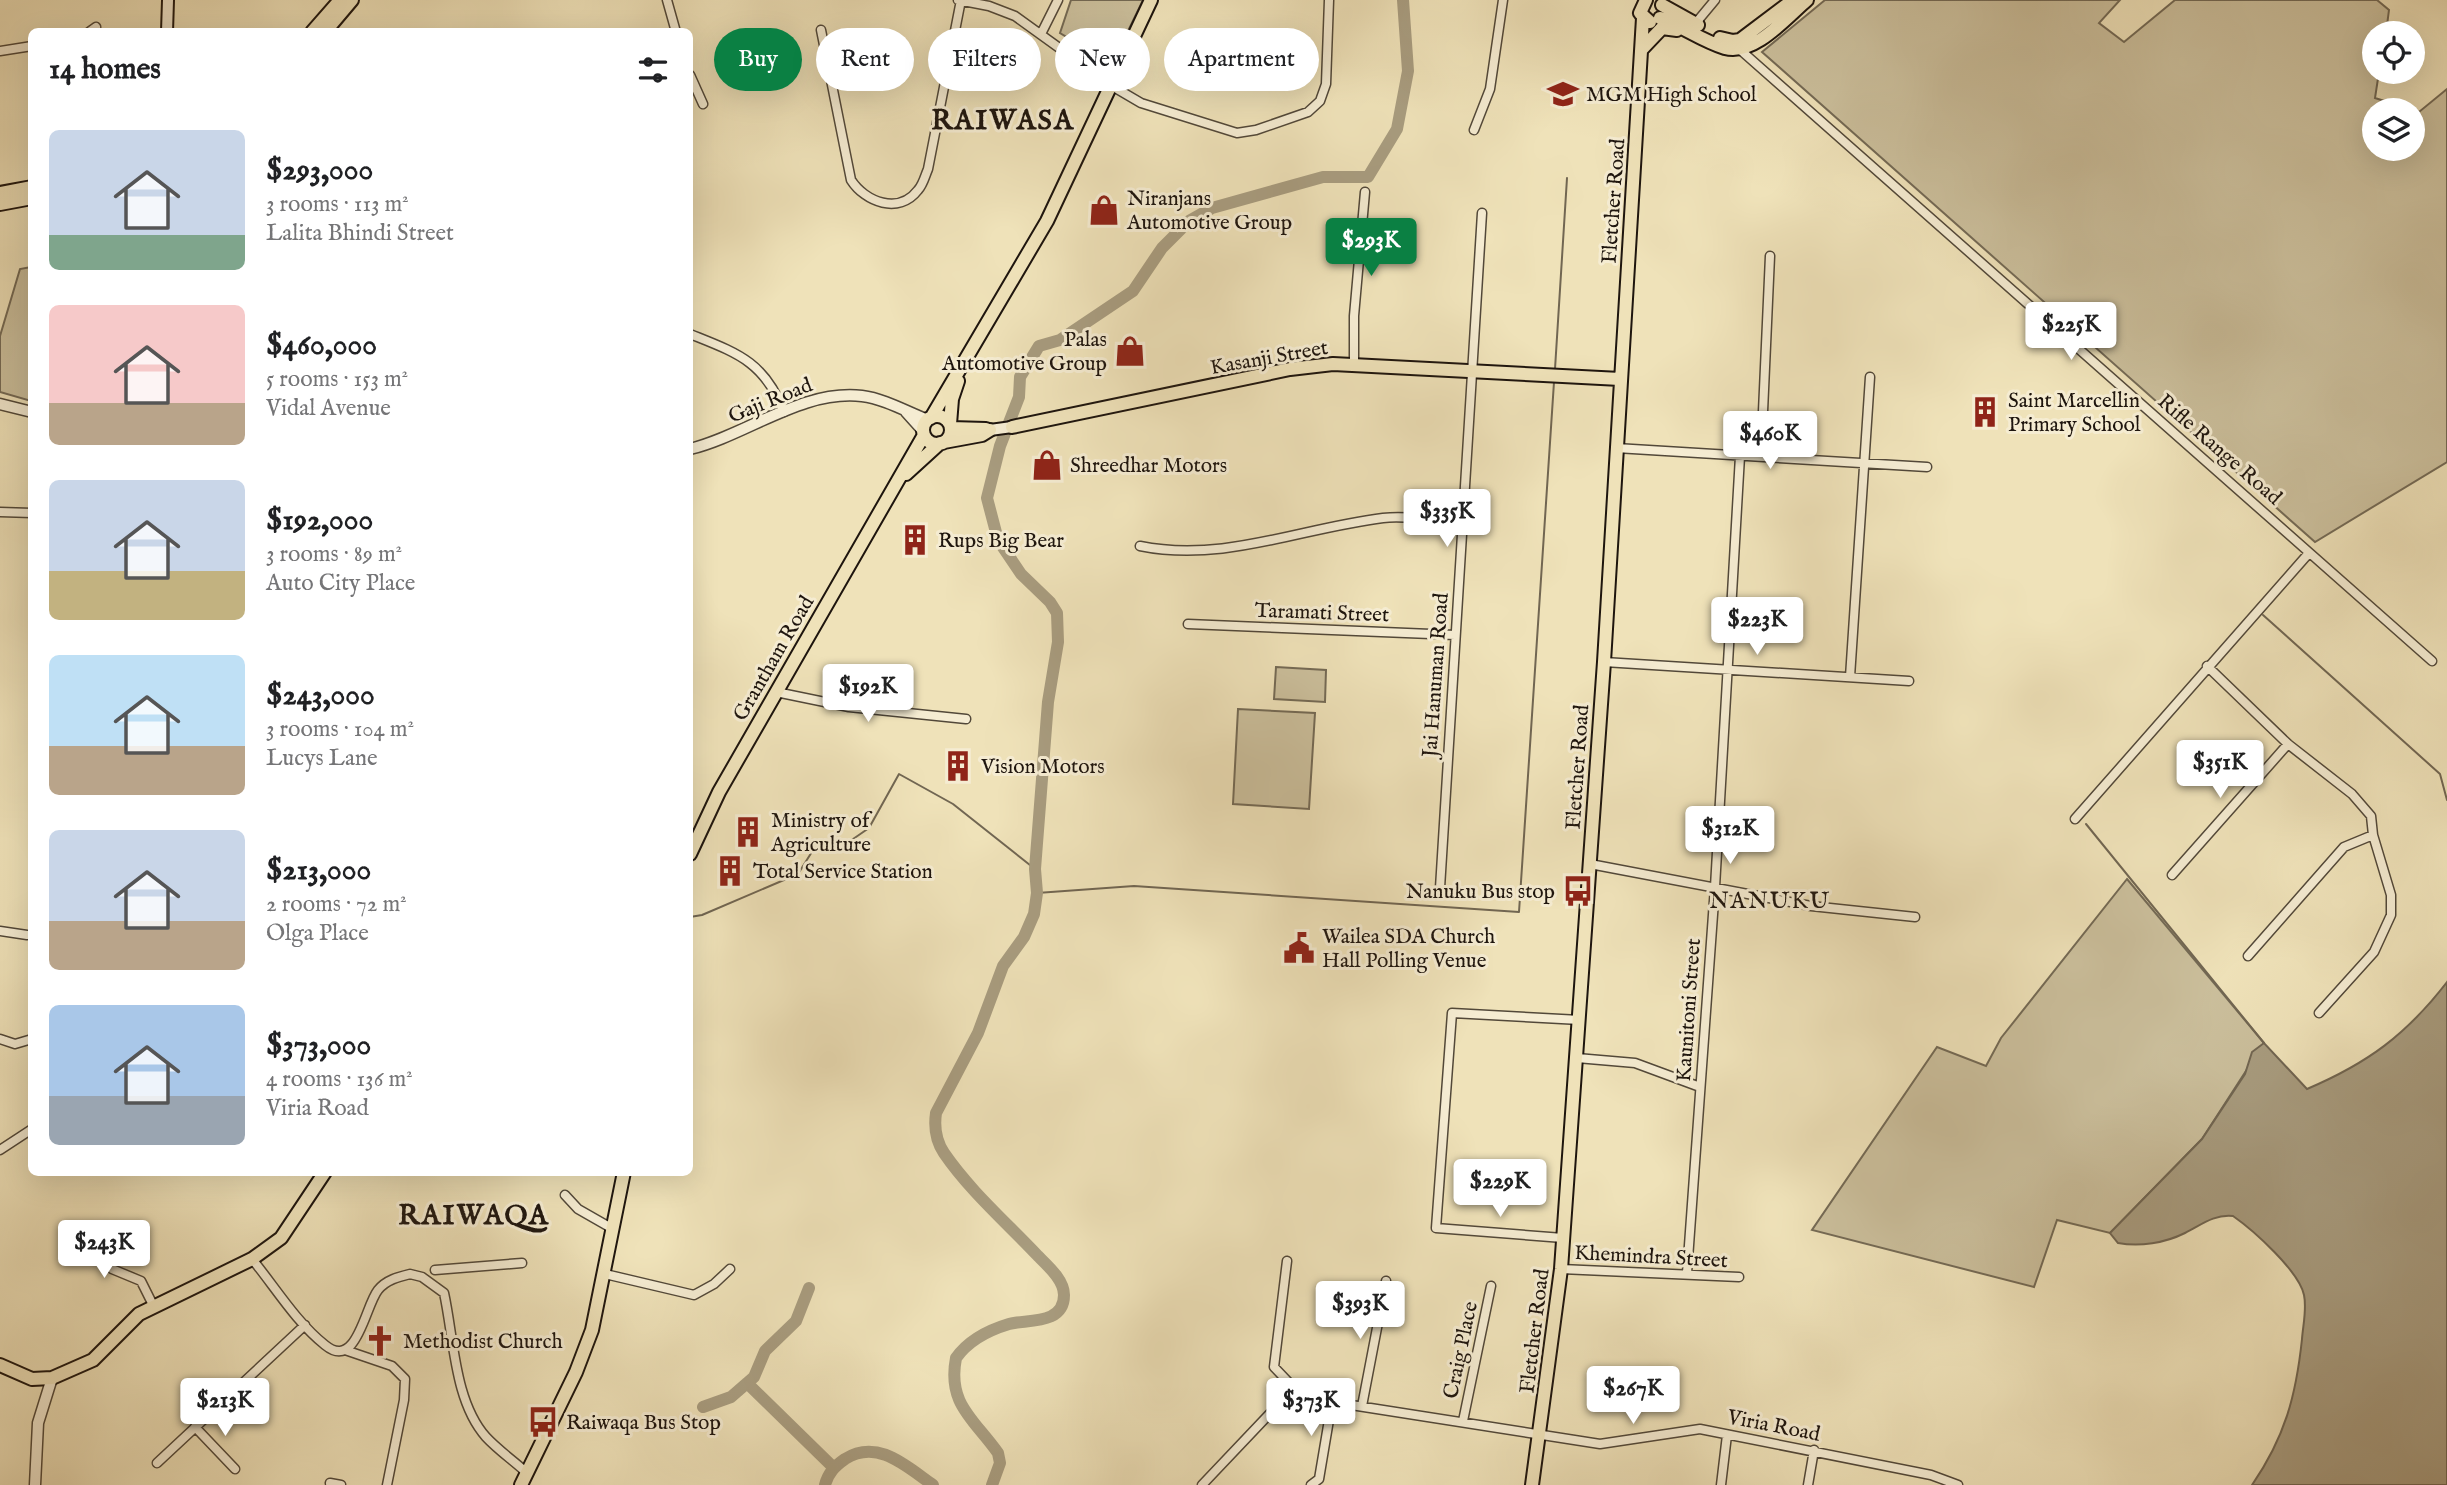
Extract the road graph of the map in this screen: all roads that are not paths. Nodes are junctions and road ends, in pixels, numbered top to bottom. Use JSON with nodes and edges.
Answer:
{"nodes":[{"id":1,"x":168,"y":0,"type":"edge"},
{"id":2,"x":340,"y":0,"type":"edge"},
{"id":3,"x":352,"y":0,"type":"edge"},
{"id":4,"x":667,"y":0,"type":"edge"},
{"id":5,"x":960,"y":0,"type":"edge"},
{"id":6,"x":1058,"y":0,"type":"edge"},
{"id":7,"x":1151,"y":0,"type":"edge"},
{"id":8,"x":1329,"y":0,"type":"edge"},
{"id":9,"x":1503,"y":0,"type":"edge"},
{"id":10,"x":1715,"y":0,"type":"edge"},
{"id":11,"x":1793,"y":0,"type":"edge"},
{"id":12,"x":1807,"y":0,"type":"edge"},
{"id":13,"x":1649,"y":9,"type":"edge"},
{"id":14,"x":1695,"y":24,"type":"junction"},
{"id":15,"x":167,"y":28,"type":"edge"},
{"id":16,"x":316,"y":28,"type":"edge"},
{"id":17,"x":328,"y":28,"type":"edge"},
{"id":18,"x":675,"y":28,"type":"edge"},
{"id":19,"x":1032,"y":28,"type":"edge"},
{"id":20,"x":1138,"y":28,"type":"edge"},
{"id":21,"x":1041,"y":34,"type":"joint"},
{"id":22,"x":1709,"y":41,"type":"junction"},
{"id":23,"x":1055,"y":44,"type":"edge"},
{"id":24,"x":1736,"y":46,"type":"junction"},
{"id":25,"x":28,"y":47,"type":"edge"},
{"id":26,"x":1642,"y":49,"type":"junction"},
{"id":27,"x":0,"y":51,"type":"edge"},
{"id":28,"x":693,"y":82,"type":"edge"},
{"id":29,"x":833,"y":91,"type":"edge"},
{"id":30,"x":1109,"y":91,"type":"edge"},
{"id":31,"x":1120,"y":91,"type":"edge"},
{"id":32,"x":703,"y":104,"type":"dead end"},
{"id":33,"x":1474,"y":130,"type":"dead end"},
{"id":34,"x":28,"y":188,"type":"edge"},
{"id":35,"x":1365,"y":192,"type":"dead end"},
{"id":36,"x":0,"y":193,"type":"edge"},
{"id":37,"x":28,"y":199,"type":"edge"},
{"id":38,"x":0,"y":204,"type":"edge"},
{"id":39,"x":1482,"y":213,"type":"dead end"},
{"id":40,"x":1770,"y":256,"type":"dead end"},
{"id":41,"x":693,"y":335,"type":"edge"},
{"id":42,"x":1354,"y":363,"type":"junction"},
{"id":43,"x":1471,"y":370,"type":"junction"},
{"id":44,"x":959,"y":374,"type":"junction"},
{"id":45,"x":1870,"y":377,"type":"dead end"},
{"id":46,"x":1620,"y":379,"type":"junction"},
{"id":47,"x":0,"y":404,"type":"edge"},
{"id":48,"x":28,"y":411,"type":"edge"},
{"id":49,"x":784,"y":412,"type":"junction"},
{"id":50,"x":927,"y":426,"type":"junction"},
{"id":51,"x":951,"y":426,"type":"junction"},
{"id":52,"x":1012,"y":427,"type":"joint"},
{"id":53,"x":994,"y":429,"type":"junction"},
{"id":54,"x":942,"y":443,"type":"junction"},
{"id":55,"x":693,"y":448,"type":"edge"},
{"id":56,"x":1616,"y":449,"type":"junction"},
{"id":57,"x":1740,"y":456,"type":"junction"},
{"id":58,"x":1761,"y":456,"type":"junction"},
{"id":59,"x":1863,"y":464,"type":"junction"},
{"id":60,"x":1927,"y":467,"type":"dead end"},
{"id":61,"x":895,"y":484,"type":"junction"},
{"id":62,"x":0,"y":512,"type":"edge"},
{"id":63,"x":28,"y":513,"type":"edge"},
{"id":64,"x":1463,"y":523,"type":"junction"},
{"id":65,"x":1140,"y":546,"type":"dead end"},
{"id":66,"x":2309,"y":553,"type":"junction"},
{"id":67,"x":1188,"y":624,"type":"dead end"},
{"id":68,"x":1455,"y":635,"type":"junction"},
{"id":69,"x":1604,"y":662,"type":"junction"},
{"id":70,"x":2432,"y":662,"type":"dead end"},
{"id":71,"x":2207,"y":666,"type":"junction"},
{"id":72,"x":1726,"y":670,"type":"junction"},
{"id":73,"x":1850,"y":677,"type":"junction"},
{"id":74,"x":1909,"y":681,"type":"dead end"},
{"id":75,"x":776,"y":692,"type":"junction"},
{"id":76,"x":966,"y":719,"type":"dead end"},
{"id":77,"x":2288,"y":744,"type":"junction"},
{"id":78,"x":2075,"y":819,"type":"dead end"},
{"id":79,"x":2373,"y":835,"type":"junction"},
{"id":80,"x":693,"y":846,"type":"edge"},
{"id":81,"x":1590,"y":864,"type":"junction"},
{"id":82,"x":2172,"y":875,"type":"dead end"},
{"id":83,"x":1715,"y":887,"type":"junction"},
{"id":84,"x":1440,"y":888,"type":"dead end"},
{"id":85,"x":1915,"y":917,"type":"dead end"},
{"id":86,"x":0,"y":931,"type":"edge"},
{"id":87,"x":27,"y":935,"type":"dead end"},
{"id":88,"x":2248,"y":956,"type":"dead end"},
{"id":89,"x":2319,"y":1013,"type":"dead end"},
{"id":90,"x":1580,"y":1020,"type":"junction"},
{"id":91,"x":0,"y":1039,"type":"edge"},
{"id":92,"x":28,"y":1040,"type":"edge"},
{"id":93,"x":1577,"y":1058,"type":"junction"},
{"id":94,"x":1700,"y":1087,"type":"junction"},
{"id":95,"x":28,"y":1132,"type":"edge"},
{"id":96,"x":0,"y":1150,"type":"edge"},
{"id":97,"x":321,"y":1176,"type":"edge"},
{"id":98,"x":623,"y":1176,"type":"edge"},
{"id":99,"x":565,"y":1195,"type":"dead end"},
{"id":100,"x":613,"y":1229,"type":"junction"},
{"id":101,"x":77,"y":1233,"type":"dead end"},
{"id":102,"x":1563,"y":1238,"type":"junction"},
{"id":103,"x":252,"y":1259,"type":"junction"},
{"id":104,"x":1287,"y":1261,"type":"dead end"},
{"id":105,"x":522,"y":1263,"type":"dead end"},
{"id":106,"x":730,"y":1269,"type":"dead end"},
{"id":107,"x":1561,"y":1269,"type":"junction"},
{"id":108,"x":435,"y":1270,"type":"dead end"},
{"id":109,"x":1687,"y":1273,"type":"junction"},
{"id":110,"x":605,"y":1274,"type":"junction"},
{"id":111,"x":1739,"y":1277,"type":"dead end"},
{"id":112,"x":1385,"y":1281,"type":"dead end"},
{"id":113,"x":1491,"y":1286,"type":"dead end"},
{"id":114,"x":154,"y":1307,"type":"junction"},
{"id":115,"x":305,"y":1325,"type":"junction"},
{"id":116,"x":345,"y":1350,"type":"junction"},
{"id":117,"x":0,"y":1365,"type":"edge"},
{"id":118,"x":51,"y":1378,"type":"junction"},
{"id":119,"x":1294,"y":1388,"type":"junction"},
{"id":120,"x":1332,"y":1402,"type":"junction"},
{"id":121,"x":1362,"y":1406,"type":"junction"},
{"id":122,"x":1463,"y":1421,"type":"junction"},
{"id":123,"x":195,"y":1427,"type":"junction"},
{"id":124,"x":1727,"y":1434,"type":"junction"},
{"id":125,"x":1539,"y":1436,"type":"junction"},
{"id":126,"x":1814,"y":1450,"type":"junction"},
{"id":127,"x":157,"y":1463,"type":"dead end"},
{"id":128,"x":235,"y":1469,"type":"dead end"},
{"id":129,"x":524,"y":1479,"type":"edge"},
{"id":130,"x":330,"y":1483,"type":"dead end"},
{"id":131,"x":35,"y":1485,"type":"edge"},
{"id":132,"x":341,"y":1485,"type":"edge"},
{"id":133,"x":387,"y":1485,"type":"edge"},
{"id":134,"x":1202,"y":1485,"type":"edge"},
{"id":135,"x":1311,"y":1485,"type":"edge"},
{"id":136,"x":1532,"y":1485,"type":"edge"},
{"id":137,"x":1721,"y":1485,"type":"edge"},
{"id":138,"x":1808,"y":1485,"type":"edge"},
{"id":139,"x":1958,"y":1485,"type":"edge"}],
"edges":[{"from":1,"to":15,"type":"main road"},
{"from":2,"to":16,"type":"main road"},
{"from":3,"to":17,"type":"main road"},
{"from":4,"to":18,"type":"street"},
{"from":5,"to":19,"type":"street"},
{"from":5,"to":29,"type":"street"},
{"from":6,"to":21,"type":"street"},
{"from":7,"to":20,"type":"main road","name":"Grantham Road"},
{"from":8,"to":31,"type":"street"},
{"from":9,"to":33,"type":"street"},
{"from":10,"to":14,"type":"street"},
{"from":11,"to":24,"type":"main road"},
{"from":12,"to":24,"type":"main road"},
{"from":13,"to":14,"type":"main road"},
{"from":13,"to":22,"type":"main road"},
{"from":13,"to":26,"type":"main road","name":"Fletcher Road"},
{"from":14,"to":24,"type":"main road"},
{"from":21,"to":23,"type":"street"},
{"from":22,"to":24,"type":"main road"},
{"from":22,"to":26,"type":"main road"},
{"from":24,"to":66,"type":"street","name":"Rifle Range Road"},
{"from":25,"to":27,"type":"street"},
{"from":26,"to":46,"type":"main road","name":"Fletcher Road"},
{"from":28,"to":32,"type":"street"},
{"from":30,"to":44,"type":"main road","name":"Grantham Road"},
{"from":34,"to":36,"type":"main road"},
{"from":35,"to":42,"type":"street"},
{"from":37,"to":38,"type":"main road"},
{"from":39,"to":43,"type":"street","name":"Jai Hanuman Road"},
{"from":40,"to":58,"type":"street"},
{"from":41,"to":49,"type":"street"},
{"from":42,"to":43,"type":"main road","name":"Kasanji Street"},
{"from":42,"to":52,"type":"main road","name":"Kasanji Street"},
{"from":43,"to":46,"type":"main road","name":"Kasanji Street"},
{"from":43,"to":64,"type":"street","name":"Jai Hanuman Road"},
{"from":44,"to":50,"type":"main road","name":"Grantham Road"},
{"from":44,"to":51,"type":"main road","name":"Grantham Road"},
{"from":45,"to":59,"type":"street"},
{"from":46,"to":56,"type":"main road","name":"Fletcher Road"},
{"from":47,"to":48,"type":"street"},
{"from":49,"to":50,"type":"street","name":"Gaji Road"},
{"from":49,"to":55,"type":"street","name":"Gaji Road"},
{"from":50,"to":51,"type":"main road","name":"Kasanji Street"},
{"from":50,"to":54,"type":"main road"},
{"from":50,"to":61,"type":"main road","name":"Grantham Road"},
{"from":51,"to":53,"type":"main road","name":"Kasanji Street"},
{"from":51,"to":54,"type":"main road"},
{"from":52,"to":53,"type":"main road","name":"Kasanji Street"},
{"from":53,"to":54,"type":"main road","name":"Kasanji Street"},
{"from":54,"to":61,"type":"main road","name":"Grantham Road"},
{"from":56,"to":57,"type":"street"},
{"from":56,"to":69,"type":"main road","name":"Fletcher Road"},
{"from":57,"to":58,"type":"street"},
{"from":57,"to":72,"type":"street","name":"Kaunitoni Street"},
{"from":58,"to":59,"type":"street"},
{"from":59,"to":60,"type":"street"},
{"from":59,"to":73,"type":"street"},
{"from":61,"to":75,"type":"main road","name":"Grantham Road"},
{"from":62,"to":63,"type":"street"},
{"from":64,"to":65,"type":"street"},
{"from":64,"to":68,"type":"street","name":"Jai Hanuman Road"},
{"from":66,"to":70,"type":"street","name":"Rifle Range Road"},
{"from":66,"to":71,"type":"street"},
{"from":67,"to":68,"type":"street","name":"Taramati Street"},
{"from":68,"to":84,"type":"street","name":"Jai Hanuman Road"},
{"from":69,"to":72,"type":"street"},
{"from":69,"to":81,"type":"main road","name":"Fletcher Road"},
{"from":71,"to":77,"type":"street"},
{"from":71,"to":78,"type":"street"},
{"from":72,"to":73,"type":"street"},
{"from":72,"to":83,"type":"street","name":"Kaunitoni Street"},
{"from":73,"to":74,"type":"street"},
{"from":75,"to":76,"type":"street"},
{"from":75,"to":80,"type":"main road","name":"Grantham Road"},
{"from":77,"to":79,"type":"street"},
{"from":77,"to":82,"type":"street"},
{"from":79,"to":88,"type":"street"},
{"from":79,"to":89,"type":"street"},
{"from":81,"to":83,"type":"street"},
{"from":81,"to":90,"type":"main road","name":"Fletcher Road"},
{"from":83,"to":85,"type":"street"},
{"from":83,"to":94,"type":"street","name":"Kaunitoni Street"},
{"from":86,"to":87,"type":"street"},
{"from":90,"to":93,"type":"main road","name":"Fletcher Road"},
{"from":90,"to":102,"type":"street"},
{"from":91,"to":92,"type":"street"},
{"from":93,"to":94,"type":"street"},
{"from":93,"to":102,"type":"main road","name":"Fletcher Road"},
{"from":94,"to":109,"type":"street","name":"Kaunitoni Street"},
{"from":95,"to":96,"type":"street"},
{"from":97,"to":103,"type":"main road"},
{"from":98,"to":100,"type":"main road"},
{"from":99,"to":100,"type":"street"},
{"from":100,"to":110,"type":"main road"},
{"from":101,"to":114,"type":"street"},
{"from":102,"to":107,"type":"main road","name":"Fletcher Road"},
{"from":103,"to":114,"type":"main road"},
{"from":103,"to":115,"type":"street"},
{"from":104,"to":119,"type":"street"},
{"from":105,"to":108,"type":"street"},
{"from":106,"to":110,"type":"street"},
{"from":107,"to":109,"type":"street","name":"Khemindra Street"},
{"from":107,"to":125,"type":"main road","name":"Fletcher Road"},
{"from":109,"to":111,"type":"street","name":"Khemindra Street"},
{"from":110,"to":129,"type":"main road"},
{"from":112,"to":121,"type":"street"},
{"from":113,"to":122,"type":"street","name":"Craig Place"},
{"from":114,"to":118,"type":"main road"},
{"from":115,"to":116,"type":"street"},
{"from":115,"to":123,"type":"street"},
{"from":116,"to":129,"type":"street"},
{"from":116,"to":133,"type":"street"},
{"from":117,"to":118,"type":"main road"},
{"from":118,"to":131,"type":"street"},
{"from":119,"to":120,"type":"street","name":"Viria Road"},
{"from":119,"to":134,"type":"street"},
{"from":120,"to":121,"type":"street","name":"Viria Road"},
{"from":120,"to":135,"type":"street"},
{"from":121,"to":122,"type":"street","name":"Viria Road"},
{"from":122,"to":125,"type":"street","name":"Viria Road"},
{"from":123,"to":127,"type":"street"},
{"from":123,"to":128,"type":"street"},
{"from":124,"to":125,"type":"street","name":"Viria Road"},
{"from":124,"to":126,"type":"street","name":"Viria Road"},
{"from":124,"to":137,"type":"street"},
{"from":125,"to":136,"type":"main road","name":"Fletcher Road"},
{"from":126,"to":138,"type":"street"},
{"from":126,"to":139,"type":"street","name":"Viria Road"},
{"from":130,"to":132,"type":"street"}]}
